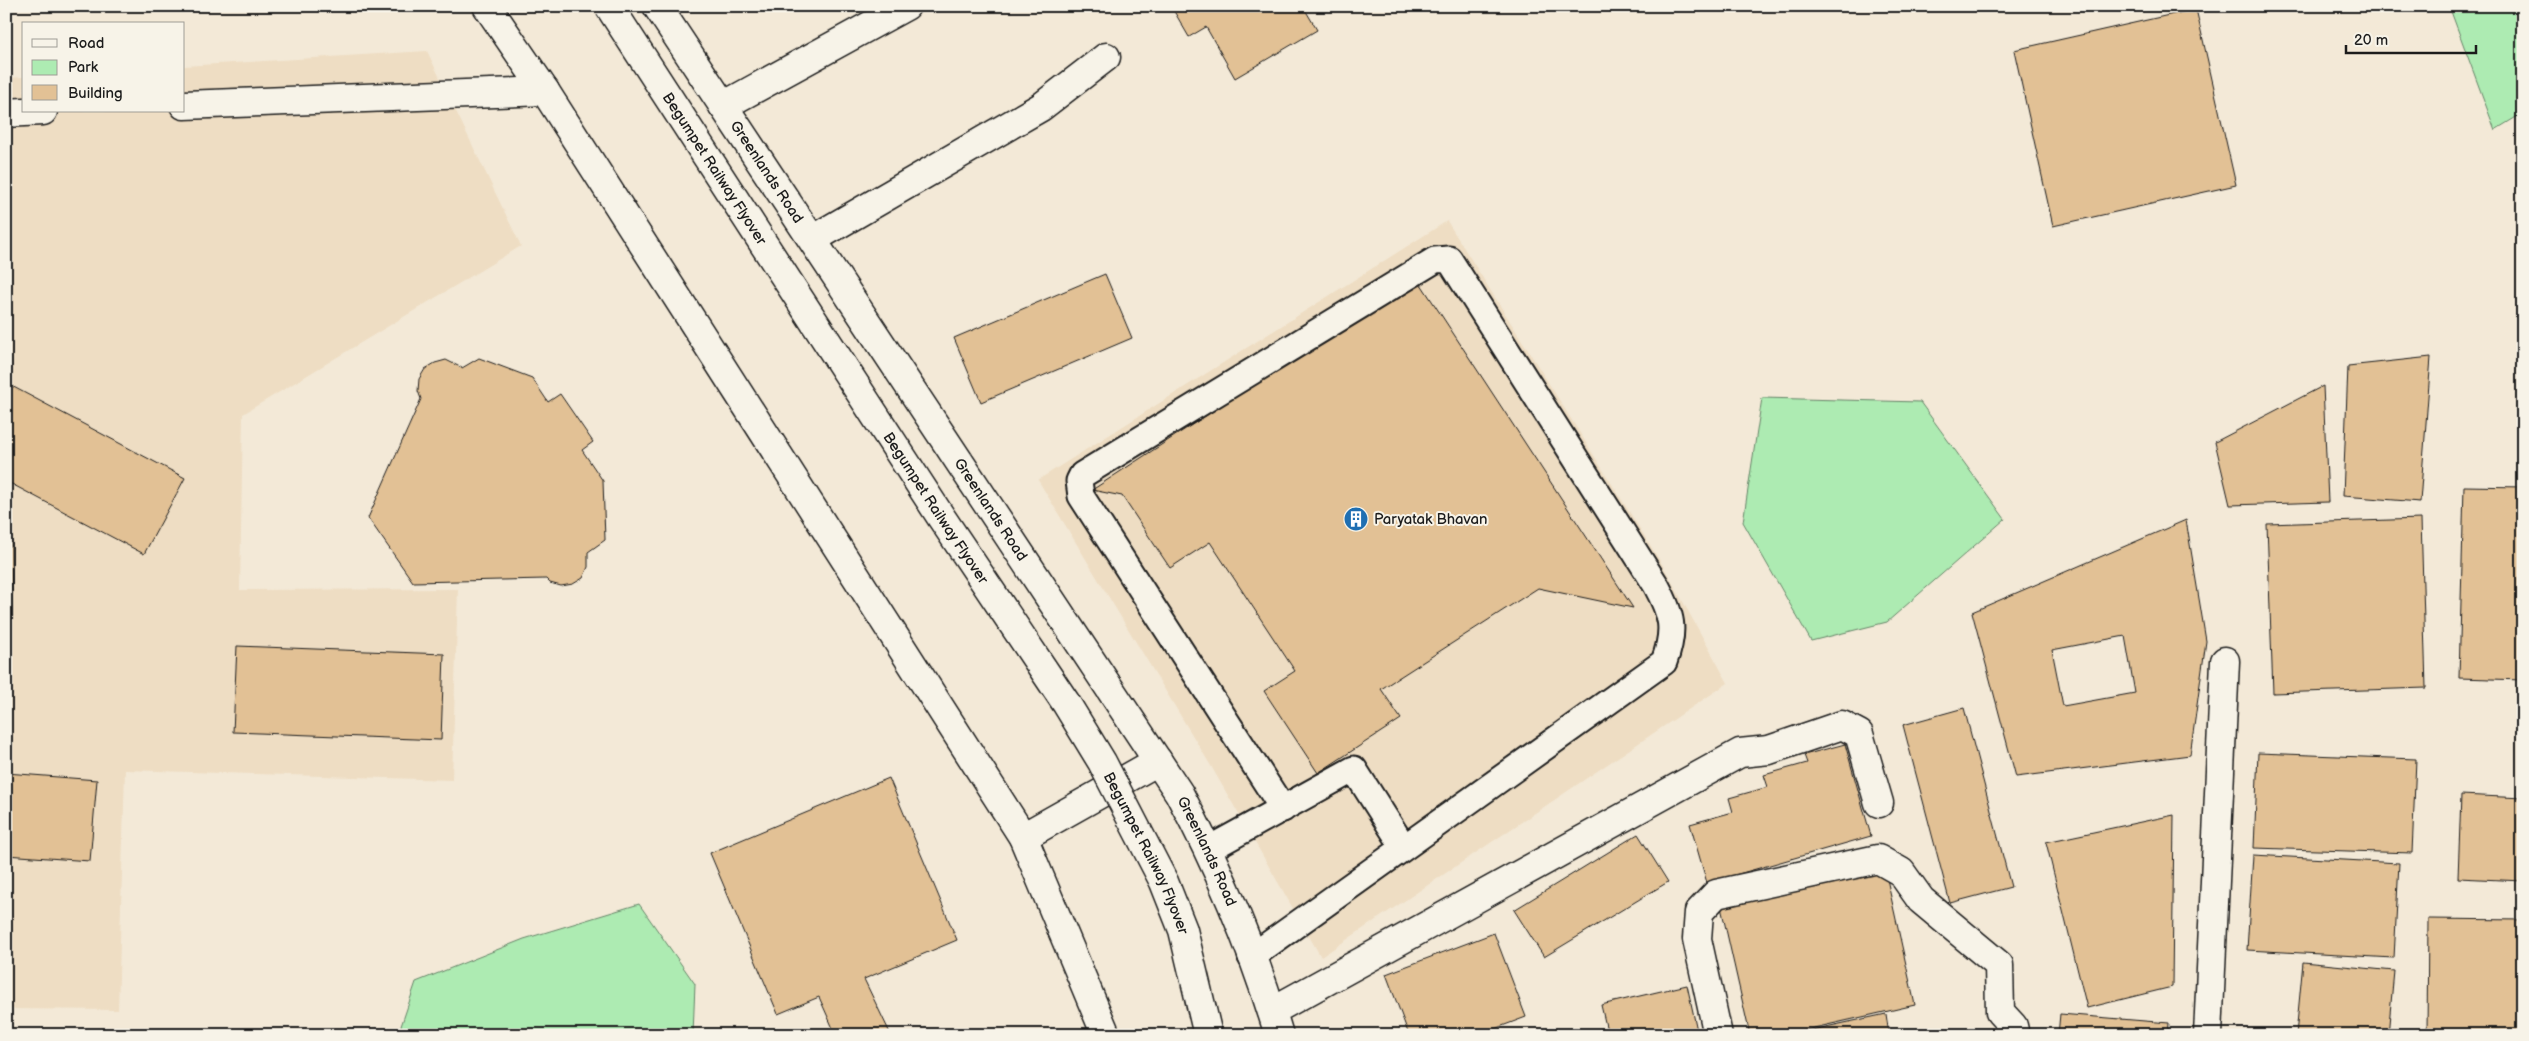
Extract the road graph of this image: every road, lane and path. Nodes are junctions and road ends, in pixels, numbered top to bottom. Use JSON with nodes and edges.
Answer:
{"nodes":[{"id":1,"x":487,"y":6,"type":"edge"},
{"id":2,"x":609,"y":6,"type":"edge"},
{"id":3,"x":657,"y":6,"type":"edge"},
{"id":4,"x":906,"y":6,"type":"edge"},
{"id":5,"x":1106,"y":58,"type":"dead end"},
{"id":6,"x":545,"y":91,"type":"junction"},
{"id":7,"x":185,"y":106,"type":"edge"},
{"id":8,"x":723,"y":106,"type":"junction"},
{"id":9,"x":24,"y":112,"type":"edge"},
{"id":10,"x":6,"y":113,"type":"edge"},
{"id":11,"x":813,"y":239,"type":"junction"},
{"id":12,"x":2225,"y":661,"type":"dead end"},
{"id":13,"x":1158,"y":762,"type":"junction"},
{"id":14,"x":1879,"y":803,"type":"dead end"},
{"id":15,"x":1283,"y":809,"type":"junction"},
{"id":16,"x":1023,"y":837,"type":"junction"},
{"id":17,"x":1403,"y":846,"type":"junction"},
{"id":18,"x":1209,"y":849,"type":"junction"},
{"id":19,"x":1251,"y":957,"type":"junction"},
{"id":20,"x":1275,"y":1023,"type":"edge"},
{"id":21,"x":1106,"y":1035,"type":"edge"},
{"id":22,"x":1208,"y":1035,"type":"edge"},
{"id":23,"x":1718,"y":1035,"type":"edge"},
{"id":24,"x":2016,"y":1035,"type":"edge"},
{"id":25,"x":2208,"y":1035,"type":"edge"}],
"edges":[{"from":1,"to":6,"type":"street"},
{"from":2,"to":22,"type":"street","name":"Begumpet Railway Flyover","bridge":true},
{"from":3,"to":8,"type":"street","name":"Greenlands Road"},
{"from":4,"to":8,"type":"street"},
{"from":5,"to":11,"type":"street"},
{"from":6,"to":7,"type":"street"},
{"from":6,"to":16,"type":"street"},
{"from":8,"to":11,"type":"street","name":"Greenlands Road"},
{"from":9,"to":10,"type":"street"},
{"from":11,"to":13,"type":"street","name":"Greenlands Road"},
{"from":12,"to":25,"type":"street"},
{"from":13,"to":16,"type":"street"},
{"from":13,"to":18,"type":"street","name":"Greenlands Road"},
{"from":14,"to":20,"type":"street"},
{"from":15,"to":17,"type":"lane"},
{"from":15,"to":17,"type":"lane"},
{"from":15,"to":18,"type":"lane"},
{"from":16,"to":21,"type":"street"},
{"from":17,"to":19,"type":"lane"},
{"from":18,"to":19,"type":"street","name":"Greenlands Road"},
{"from":19,"to":20,"type":"street","name":"Greenlands Road"},
{"from":23,"to":24,"type":"street"}]}
